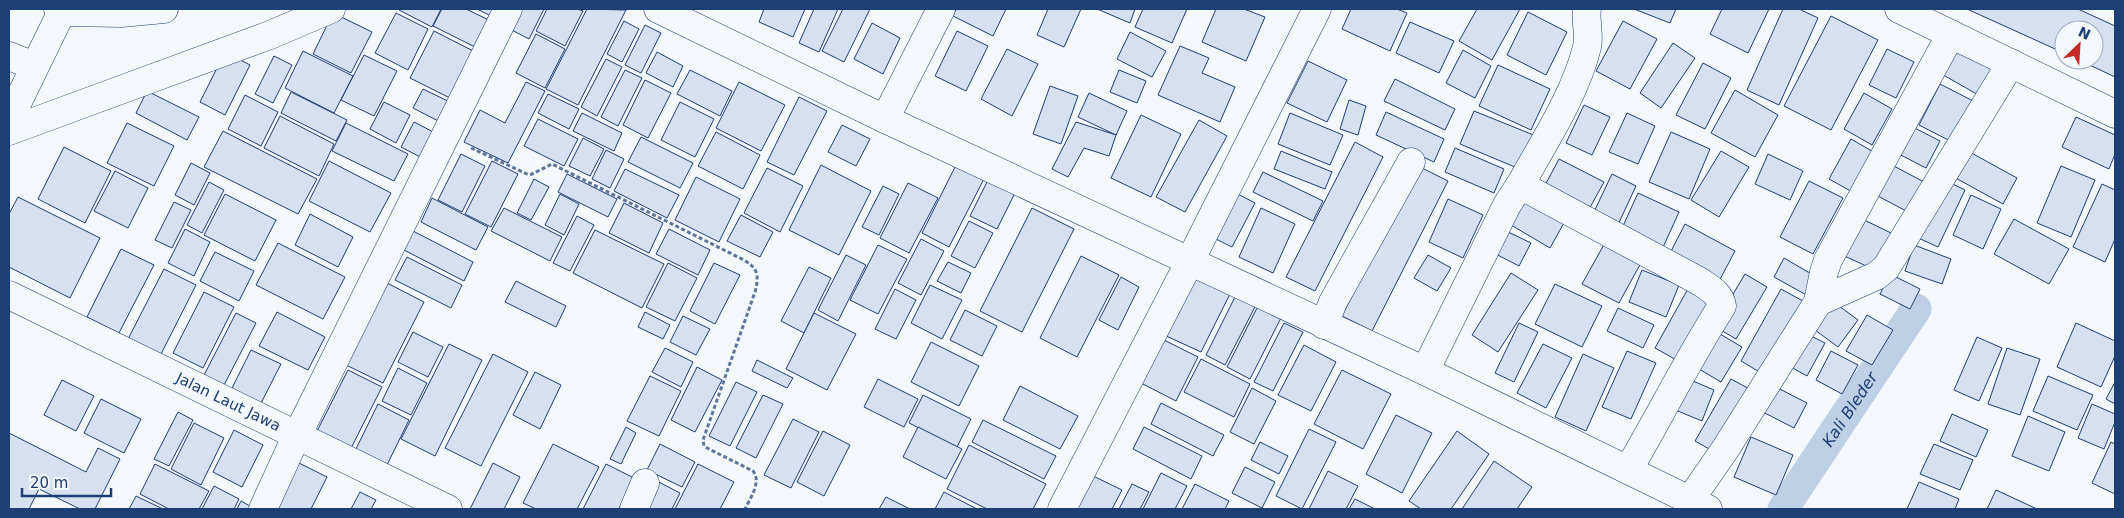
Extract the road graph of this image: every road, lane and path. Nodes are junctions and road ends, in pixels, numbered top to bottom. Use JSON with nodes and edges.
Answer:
{"nodes":[{"id":1,"x":164,"y":9,"type":"edge"},
{"id":2,"x":331,"y":9,"type":"edge"},
{"id":3,"x":508,"y":9,"type":"edge"},
{"id":4,"x":658,"y":9,"type":"edge"},
{"id":5,"x":941,"y":9,"type":"edge"},
{"id":6,"x":1317,"y":9,"type":"edge"},
{"id":7,"x":1587,"y":9,"type":"edge"},
{"id":8,"x":1899,"y":9,"type":"edge"},
{"id":9,"x":61,"y":10,"type":"edge"},
{"id":10,"x":1950,"y":34,"type":"junction"},
{"id":11,"x":9,"y":56,"type":"edge"},
{"id":12,"x":2012,"y":62,"type":"junction"},
{"id":13,"x":34,"y":66,"type":"junction"},
{"id":14,"x":2115,"y":114,"type":"edge"},
{"id":15,"x":10,"y":119,"type":"edge"},
{"id":16,"x":885,"y":119,"type":"junction"},
{"id":17,"x":446,"y":136,"type":"junction"},
{"id":18,"x":1411,"y":162,"type":"dead end"},
{"id":19,"x":1520,"y":186,"type":"junction"},
{"id":20,"x":1190,"y":260,"type":"junction"},
{"id":21,"x":9,"y":295,"type":"edge"},
{"id":22,"x":1818,"y":302,"type":"junction"},
{"id":23,"x":1324,"y":325,"type":"junction"},
{"id":24,"x":1425,"y":372,"type":"junction"},
{"id":25,"x":298,"y":436,"type":"junction"},
{"id":26,"x":1628,"y":470,"type":"junction"},
{"id":27,"x":645,"y":483,"type":"dead end"},
{"id":28,"x":1699,"y":505,"type":"edge"},
{"id":29,"x":263,"y":509,"type":"edge"},
{"id":30,"x":448,"y":509,"type":"edge"},
{"id":31,"x":634,"y":509,"type":"edge"},
{"id":32,"x":745,"y":509,"type":"edge"},
{"id":33,"x":1062,"y":509,"type":"edge"}],
"edges":[{"from":1,"to":9,"type":"street"},
{"from":2,"to":15,"type":"street"},
{"from":3,"to":17,"type":"street"},
{"from":4,"to":16,"type":"street"},
{"from":5,"to":16,"type":"street"},
{"from":6,"to":20,"type":"street"},
{"from":7,"to":19,"type":"street"},
{"from":8,"to":10,"type":"street"},
{"from":9,"to":13,"type":"street"},
{"from":10,"to":12,"type":"street"},
{"from":10,"to":22,"type":"street"},
{"from":11,"to":13,"type":"street"},
{"from":12,"to":14,"type":"street"},
{"from":12,"to":22,"type":"street"},
{"from":13,"to":15,"type":"street"},
{"from":16,"to":20,"type":"street"},
{"from":17,"to":25,"type":"street"},
{"from":17,"to":32,"type":"path"},
{"from":18,"to":23,"type":"street"},
{"from":19,"to":24,"type":"street"},
{"from":19,"to":26,"type":"street"},
{"from":20,"to":23,"type":"street"},
{"from":20,"to":33,"type":"street"},
{"from":21,"to":25,"type":"street","name":"Jalan Laut Jawa"},
{"from":22,"to":28,"type":"street"},
{"from":23,"to":24,"type":"street"},
{"from":24,"to":26,"type":"street"},
{"from":25,"to":29,"type":"street"},
{"from":25,"to":30,"type":"street","name":"Jalan Laut Jawa"},
{"from":26,"to":28,"type":"street"},
{"from":27,"to":31,"type":"street"}]}
